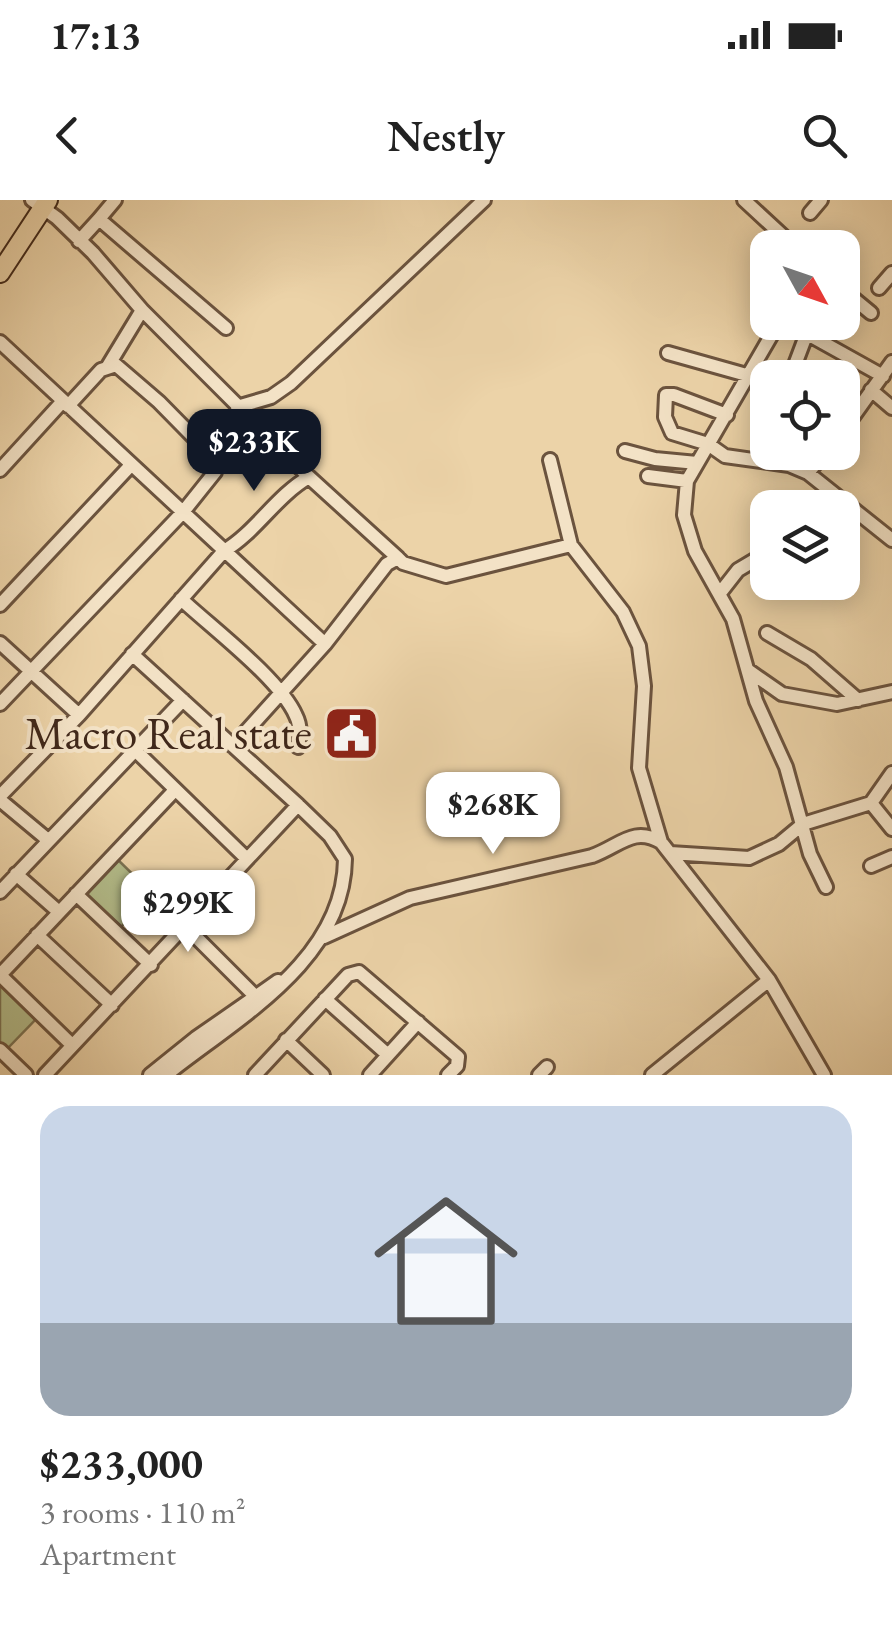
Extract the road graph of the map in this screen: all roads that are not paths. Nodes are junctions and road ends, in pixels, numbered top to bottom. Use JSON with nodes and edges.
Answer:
{"nodes":[{"id":1,"x":114,"y":200,"type":"edge"},
{"id":2,"x":484,"y":200,"type":"edge"},
{"id":3,"x":744,"y":200,"type":"edge"},
{"id":4,"x":821,"y":200,"type":"edge"},
{"id":5,"x":41,"y":203,"type":"edge"},
{"id":6,"x":810,"y":213,"type":"dead end"},
{"id":7,"x":99,"y":219,"type":"junction"},
{"id":8,"x":776,"y":230,"type":"edge"},
{"id":9,"x":79,"y":241,"type":"junction"},
{"id":10,"x":0,"y":273,"type":"edge"},
{"id":11,"x":892,"y":273,"type":"edge"},
{"id":12,"x":878,"y":288,"type":"dead end"},
{"id":13,"x":860,"y":304,"type":"edge"},
{"id":14,"x":142,"y":310,"type":"junction"},
{"id":15,"x":871,"y":313,"type":"dead end"},
{"id":16,"x":226,"y":328,"type":"dead end"},
{"id":17,"x":819,"y":340,"type":"edge"},
{"id":18,"x":0,"y":342,"type":"edge"},
{"id":19,"x":668,"y":353,"type":"dead end"},
{"id":20,"x":892,"y":362,"type":"edge"},
{"id":21,"x":108,"y":366,"type":"junction"},
{"id":22,"x":750,"y":374,"type":"joint"},
{"id":23,"x":883,"y":376,"type":"junction"},
{"id":24,"x":871,"y":390,"type":"junction"},
{"id":25,"x":66,"y":404,"type":"junction"},
{"id":26,"x":860,"y":406,"type":"edge"},
{"id":27,"x":238,"y":407,"type":"junction"},
{"id":28,"x":892,"y":408,"type":"edge"},
{"id":29,"x":727,"y":415,"type":"junction"},
{"id":30,"x":708,"y":444,"type":"junction"},
{"id":31,"x":624,"y":451,"type":"dead end"},
{"id":32,"x":550,"y":460,"type":"dead end"},
{"id":33,"x":750,"y":461,"type":"edge"},
{"id":34,"x":696,"y":463,"type":"junction"},
{"id":35,"x":131,"y":464,"type":"junction"},
{"id":36,"x":0,"y":470,"type":"edge"},
{"id":37,"x":800,"y":470,"type":"edge"},
{"id":38,"x":811,"y":470,"type":"edge"},
{"id":39,"x":808,"y":474,"type":"junction"},
{"id":40,"x":648,"y":476,"type":"dead end"},
{"id":41,"x":308,"y":477,"type":"junction"},
{"id":42,"x":687,"y":482,"type":"junction"},
{"id":43,"x":183,"y":512,"type":"junction"},
{"id":44,"x":892,"y":540,"type":"edge"},
{"id":45,"x":571,"y":545,"type":"junction"},
{"id":46,"x":224,"y":551,"type":"junction"},
{"id":47,"x":398,"y":558,"type":"junction"},
{"id":48,"x":750,"y":563,"type":"edge"},
{"id":49,"x":720,"y":593,"type":"junction"},
{"id":50,"x":181,"y":598,"type":"junction"},
{"id":51,"x":0,"y":605,"type":"edge"},
{"id":52,"x":767,"y":633,"type":"dead end"},
{"id":53,"x":0,"y":643,"type":"edge"},
{"id":54,"x":325,"y":644,"type":"junction"},
{"id":55,"x":132,"y":654,"type":"junction"},
{"id":56,"x":748,"y":670,"type":"junction"},
{"id":57,"x":32,"y":671,"type":"junction"},
{"id":58,"x":892,"y":692,"type":"edge"},
{"id":59,"x":282,"y":693,"type":"junction"},
{"id":60,"x":183,"y":700,"type":"junction"},
{"id":61,"x":858,"y":700,"type":"junction"},
{"id":62,"x":0,"y":704,"type":"edge"},
{"id":63,"x":78,"y":715,"type":"junction"},
{"id":64,"x":234,"y":746,"type":"junction"},
{"id":65,"x":298,"y":747,"type":"dead end"},
{"id":66,"x":134,"y":750,"type":"junction"},
{"id":67,"x":892,"y":773,"type":"edge"},
{"id":68,"x":175,"y":790,"type":"junction"},
{"id":69,"x":0,"y":798,"type":"edge"},
{"id":70,"x":871,"y":803,"type":"junction"},
{"id":71,"x":298,"y":805,"type":"junction"},
{"id":72,"x":803,"y":824,"type":"junction"},
{"id":73,"x":892,"y":830,"type":"edge"},
{"id":74,"x":48,"y":840,"type":"junction"},
{"id":75,"x":665,"y":848,"type":"junction"},
{"id":76,"x":892,"y":857,"type":"edge"},
{"id":77,"x":247,"y":859,"type":"junction"},
{"id":78,"x":871,"y":866,"type":"dead end"},
{"id":79,"x":16,"y":874,"type":"junction"},
{"id":80,"x":826,"y":886,"type":"dead end"},
{"id":81,"x":0,"y":892,"type":"edge"},
{"id":82,"x":76,"y":894,"type":"junction"},
{"id":83,"x":59,"y":912,"type":"junction"},
{"id":84,"x":186,"y":926,"type":"junction"},
{"id":85,"x":37,"y":935,"type":"junction"},
{"id":86,"x":324,"y":938,"type":"junction"},
{"id":87,"x":151,"y":964,"type":"junction"},
{"id":88,"x":0,"y":975,"type":"edge"},
{"id":89,"x":284,"y":978,"type":"junction"},
{"id":90,"x":769,"y":980,"type":"junction"},
{"id":91,"x":254,"y":995,"type":"junction"},
{"id":92,"x":326,"y":998,"type":"junction"},
{"id":93,"x":112,"y":1005,"type":"junction"},
{"id":94,"x":418,"y":1022,"type":"junction"},
{"id":95,"x":286,"y":1040,"type":"junction"},
{"id":96,"x":72,"y":1045,"type":"junction"},
{"id":97,"x":0,"y":1050,"type":"edge"},
{"id":98,"x":388,"y":1055,"type":"junction"},
{"id":99,"x":26,"y":1075,"type":"edge"},
{"id":100,"x":45,"y":1075,"type":"edge"},
{"id":101,"x":150,"y":1075,"type":"edge"},
{"id":102,"x":166,"y":1075,"type":"edge"},
{"id":103,"x":254,"y":1075,"type":"edge"},
{"id":104,"x":322,"y":1075,"type":"edge"},
{"id":105,"x":370,"y":1075,"type":"edge"},
{"id":106,"x":448,"y":1075,"type":"edge"},
{"id":107,"x":652,"y":1075,"type":"edge"},
{"id":108,"x":824,"y":1075,"type":"edge"}],
"edges":[{"from":1,"to":7,"type":"street"},
{"from":2,"to":27,"type":"street"},
{"from":3,"to":8,"type":"street"},
{"from":4,"to":6,"type":"street"},
{"from":5,"to":9,"type":"street"},
{"from":5,"to":10,"type":"highway"},
{"from":7,"to":9,"type":"street"},
{"from":7,"to":16,"type":"street"},
{"from":9,"to":14,"type":"street"},
{"from":11,"to":12,"type":"street"},
{"from":13,"to":15,"type":"street"},
{"from":14,"to":21,"type":"street"},
{"from":14,"to":27,"type":"street"},
{"from":17,"to":23,"type":"street"},
{"from":18,"to":25,"type":"street"},
{"from":19,"to":22,"type":"street"},
{"from":20,"to":23,"type":"street"},
{"from":21,"to":25,"type":"street"},
{"from":21,"to":43,"type":"street"},
{"from":22,"to":29,"type":"street"},
{"from":23,"to":24,"type":"street"},
{"from":24,"to":26,"type":"street"},
{"from":24,"to":28,"type":"street"},
{"from":25,"to":35,"type":"street"},
{"from":25,"to":36,"type":"street"},
{"from":27,"to":41,"type":"street"},
{"from":29,"to":30,"type":"street"},
{"from":29,"to":30,"type":"street"},
{"from":30,"to":33,"type":"street"},
{"from":30,"to":34,"type":"street"},
{"from":31,"to":34,"type":"street"},
{"from":32,"to":45,"type":"street"},
{"from":34,"to":42,"type":"street"},
{"from":35,"to":43,"type":"street"},
{"from":35,"to":51,"type":"street"},
{"from":37,"to":39,"type":"street"},
{"from":38,"to":39,"type":"street"},
{"from":39,"to":44,"type":"street"},
{"from":40,"to":42,"type":"street"},
{"from":41,"to":46,"type":"street"},
{"from":41,"to":47,"type":"street"},
{"from":42,"to":49,"type":"street"},
{"from":43,"to":46,"type":"street"},
{"from":43,"to":57,"type":"street"},
{"from":45,"to":47,"type":"street"},
{"from":45,"to":75,"type":"street"},
{"from":46,"to":50,"type":"street"},
{"from":46,"to":54,"type":"street"},
{"from":47,"to":54,"type":"street"},
{"from":48,"to":49,"type":"street"},
{"from":49,"to":56,"type":"street"},
{"from":50,"to":55,"type":"street"},
{"from":50,"to":59,"type":"street"},
{"from":52,"to":61,"type":"street"},
{"from":53,"to":57,"type":"street"},
{"from":54,"to":59,"type":"street"},
{"from":55,"to":60,"type":"street"},
{"from":55,"to":63,"type":"street"},
{"from":56,"to":61,"type":"street"},
{"from":56,"to":72,"type":"street"},
{"from":57,"to":62,"type":"street"},
{"from":57,"to":63,"type":"street"},
{"from":58,"to":61,"type":"street"},
{"from":59,"to":64,"type":"street"},
{"from":59,"to":65,"type":"street"},
{"from":60,"to":64,"type":"street"},
{"from":60,"to":66,"type":"street"},
{"from":63,"to":69,"type":"street"},
{"from":64,"to":71,"type":"street"},
{"from":66,"to":68,"type":"street"},
{"from":66,"to":74,"type":"street"},
{"from":67,"to":70,"type":"street"},
{"from":68,"to":77,"type":"street"},
{"from":68,"to":82,"type":"street"},
{"from":69,"to":74,"type":"street"},
{"from":70,"to":72,"type":"street"},
{"from":70,"to":73,"type":"street"},
{"from":71,"to":77,"type":"street"},
{"from":71,"to":86,"type":"street"},
{"from":72,"to":75,"type":"street"},
{"from":72,"to":80,"type":"street"},
{"from":74,"to":79,"type":"street"},
{"from":75,"to":86,"type":"street"},
{"from":75,"to":90,"type":"street"},
{"from":76,"to":78,"type":"street"},
{"from":77,"to":84,"type":"street"},
{"from":79,"to":81,"type":"street"},
{"from":79,"to":83,"type":"street"},
{"from":82,"to":83,"type":"street"},
{"from":82,"to":87,"type":"street"},
{"from":83,"to":85,"type":"street"},
{"from":84,"to":87,"type":"street"},
{"from":84,"to":91,"type":"street"},
{"from":85,"to":88,"type":"street"},
{"from":85,"to":93,"type":"street"},
{"from":86,"to":89,"type":"street"},
{"from":87,"to":93,"type":"street"},
{"from":88,"to":96,"type":"street"},
{"from":89,"to":91,"type":"street"},
{"from":89,"to":102,"type":"street"},
{"from":90,"to":107,"type":"street"},
{"from":90,"to":108,"type":"street"},
{"from":91,"to":101,"type":"street"},
{"from":92,"to":94,"type":"street"},
{"from":92,"to":95,"type":"street"},
{"from":92,"to":98,"type":"street"},
{"from":93,"to":96,"type":"street"},
{"from":94,"to":98,"type":"street"},
{"from":94,"to":106,"type":"street"},
{"from":95,"to":103,"type":"street"},
{"from":95,"to":104,"type":"street"},
{"from":96,"to":100,"type":"street"},
{"from":97,"to":99,"type":"street"},
{"from":98,"to":105,"type":"street"}]}
